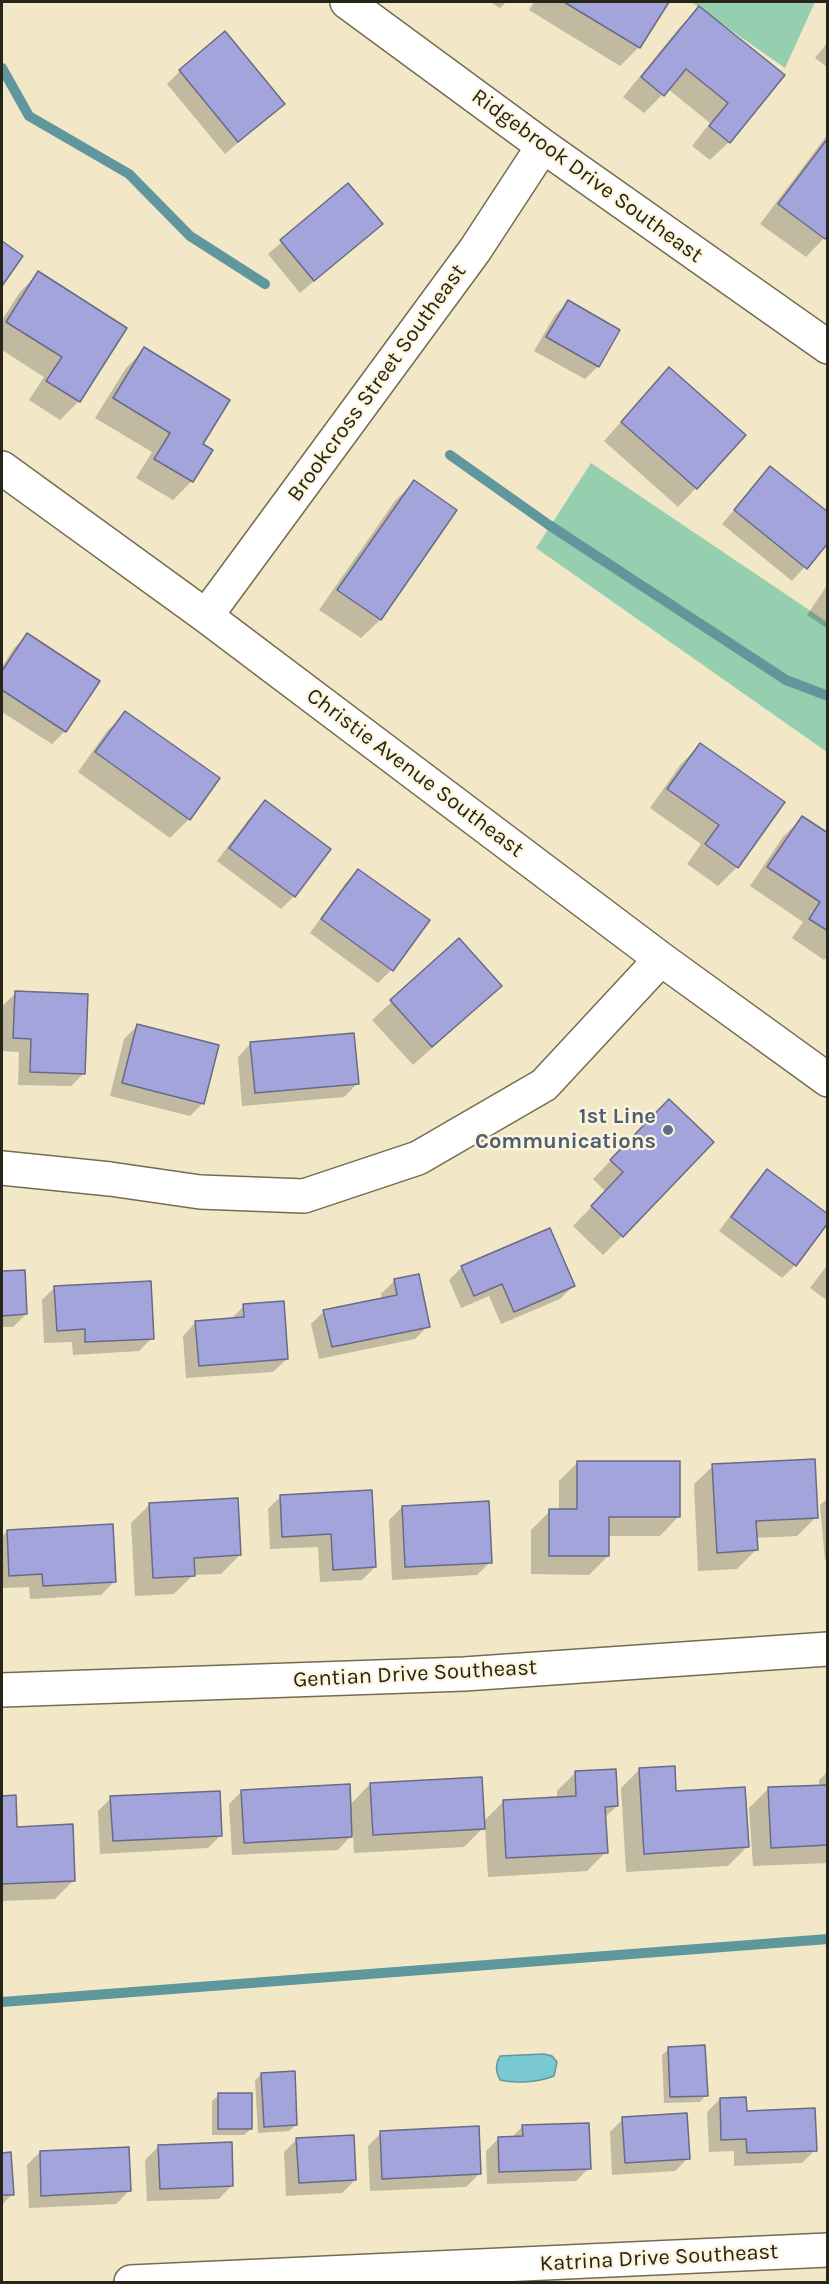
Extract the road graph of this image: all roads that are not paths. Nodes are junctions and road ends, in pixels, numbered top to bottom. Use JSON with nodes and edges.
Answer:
{"nodes":[{"id":1,"x":348,"y":2,"type":"edge"},
{"id":2,"x":543,"y":146,"type":"junction"},
{"id":3,"x":828,"y":347,"type":"edge"},
{"id":4,"x":2,"y":468,"type":"edge"},
{"id":5,"x":206,"y":616,"type":"junction"},
{"id":6,"x":661,"y":959,"type":"junction"},
{"id":7,"x":828,"y":1080,"type":"edge"},
{"id":8,"x":2,"y":1168,"type":"edge"},
{"id":9,"x":828,"y":1649,"type":"edge"},
{"id":10,"x":2,"y":1690,"type":"edge"},
{"id":11,"x":828,"y":2250,"type":"edge"},
{"id":12,"x":131,"y":2283,"type":"edge"}],
"edges":[{"from":1,"to":2,"type":"street","name":"Ridgebrook Drive Southeast"},
{"from":2,"to":3,"type":"street","name":"Ridgebrook Drive Southeast"},
{"from":2,"to":5,"type":"street","name":"Brookcross Street Southeast"},
{"from":4,"to":5,"type":"street","name":"Christie Avenue Southeast"},
{"from":5,"to":6,"type":"street","name":"Christie Avenue Southeast"},
{"from":6,"to":7,"type":"street","name":"Christie Avenue Southeast"},
{"from":6,"to":8,"type":"street"},
{"from":9,"to":10,"type":"street","name":"Gentian Drive Southeast"},
{"from":11,"to":12,"type":"street","name":"Katrina Drive Southeast"}]}
